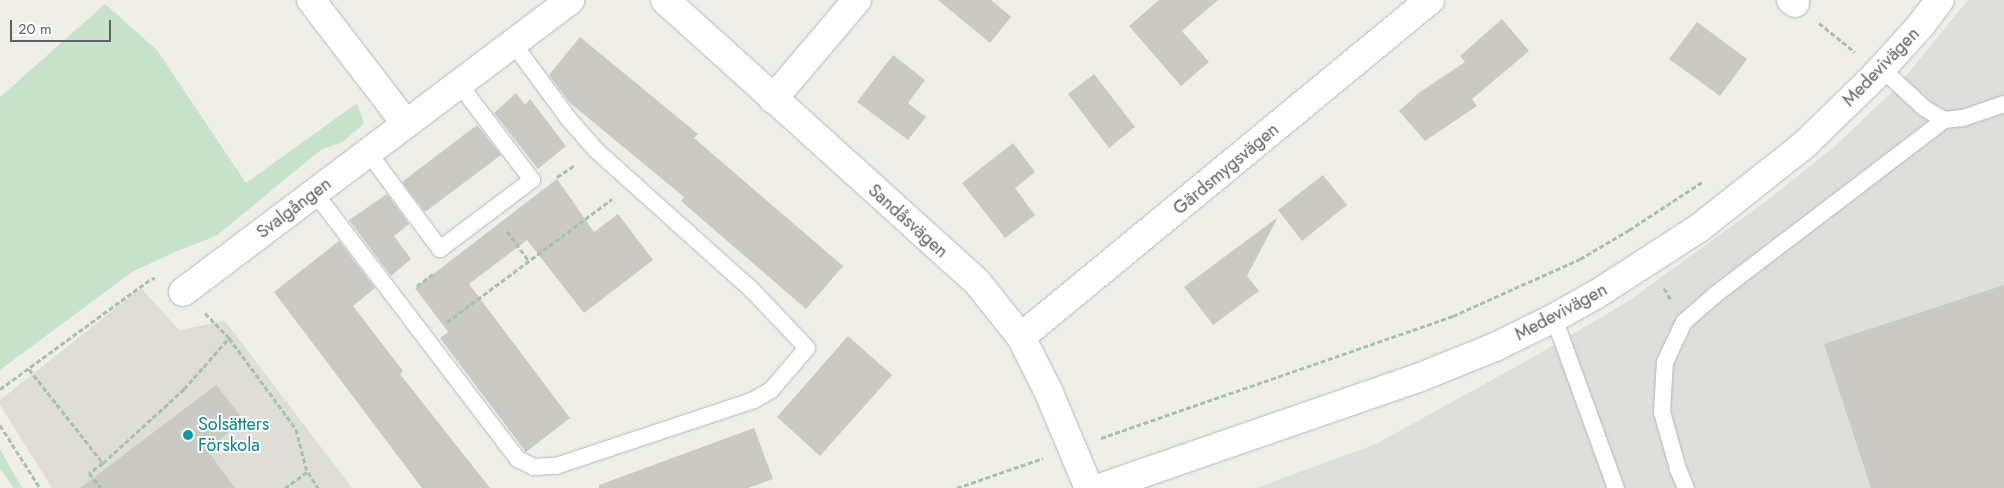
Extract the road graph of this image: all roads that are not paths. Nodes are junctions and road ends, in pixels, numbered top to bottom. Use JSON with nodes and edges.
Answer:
{"nodes":[{"id":1,"x":311,"y":0,"type":"edge"},
{"id":2,"x":570,"y":0,"type":"edge"},
{"id":3,"x":665,"y":0,"type":"edge"},
{"id":4,"x":857,"y":0,"type":"edge"},
{"id":5,"x":1430,"y":0,"type":"edge"},
{"id":6,"x":1940,"y":0,"type":"edge"},
{"id":7,"x":513,"y":43,"type":"junction"},
{"id":8,"x":1881,"y":68,"type":"junction"},
{"id":9,"x":459,"y":84,"type":"junction"},
{"id":10,"x":773,"y":99,"type":"junction"},
{"id":11,"x":2004,"y":104,"type":"edge"},
{"id":12,"x":1944,"y":120,"type":"junction"},
{"id":13,"x":406,"y":124,"type":"junction"},
{"id":14,"x":368,"y":152,"type":"junction"},
{"id":15,"x":315,"y":193,"type":"junction"},
{"id":16,"x":183,"y":292,"type":"road end"},
{"id":17,"x":1554,"y":318,"type":"junction"},
{"id":18,"x":1021,"y":337,"type":"junction"},
{"id":19,"x":1089,"y":488,"type":"edge"},
{"id":20,"x":1100,"y":488,"type":"edge"},
{"id":21,"x":1616,"y":488,"type":"edge"},
{"id":22,"x":1686,"y":488,"type":"edge"}],
"edges":[{"from":1,"to":13,"type":"street"},
{"from":2,"to":7,"type":"street","name":"Svalgången"},
{"from":3,"to":10,"type":"street","name":"Sandåsvägen"},
{"from":4,"to":10,"type":"street"},
{"from":5,"to":18,"type":"street","name":"Gärdsmygsvägen"},
{"from":6,"to":8,"type":"street","name":"Medevivägen"},
{"from":7,"to":9,"type":"street","name":"Svalgången"},
{"from":7,"to":15,"type":"lane"},
{"from":8,"to":12,"type":"lane"},
{"from":8,"to":17,"type":"street","name":"Medevivägen"},
{"from":9,"to":13,"type":"street","name":"Svalgången"},
{"from":9,"to":14,"type":"lane"},
{"from":10,"to":18,"type":"street","name":"Sandåsvägen"},
{"from":11,"to":12,"type":"lane"},
{"from":12,"to":22,"type":"lane"},
{"from":13,"to":14,"type":"street","name":"Svalgången"},
{"from":14,"to":15,"type":"street","name":"Svalgången"},
{"from":15,"to":16,"type":"street","name":"Svalgången"},
{"from":17,"to":20,"type":"street","name":"Medevivägen"},
{"from":17,"to":21,"type":"lane"},
{"from":18,"to":19,"type":"street","name":"Sandåsvägen"}]}
